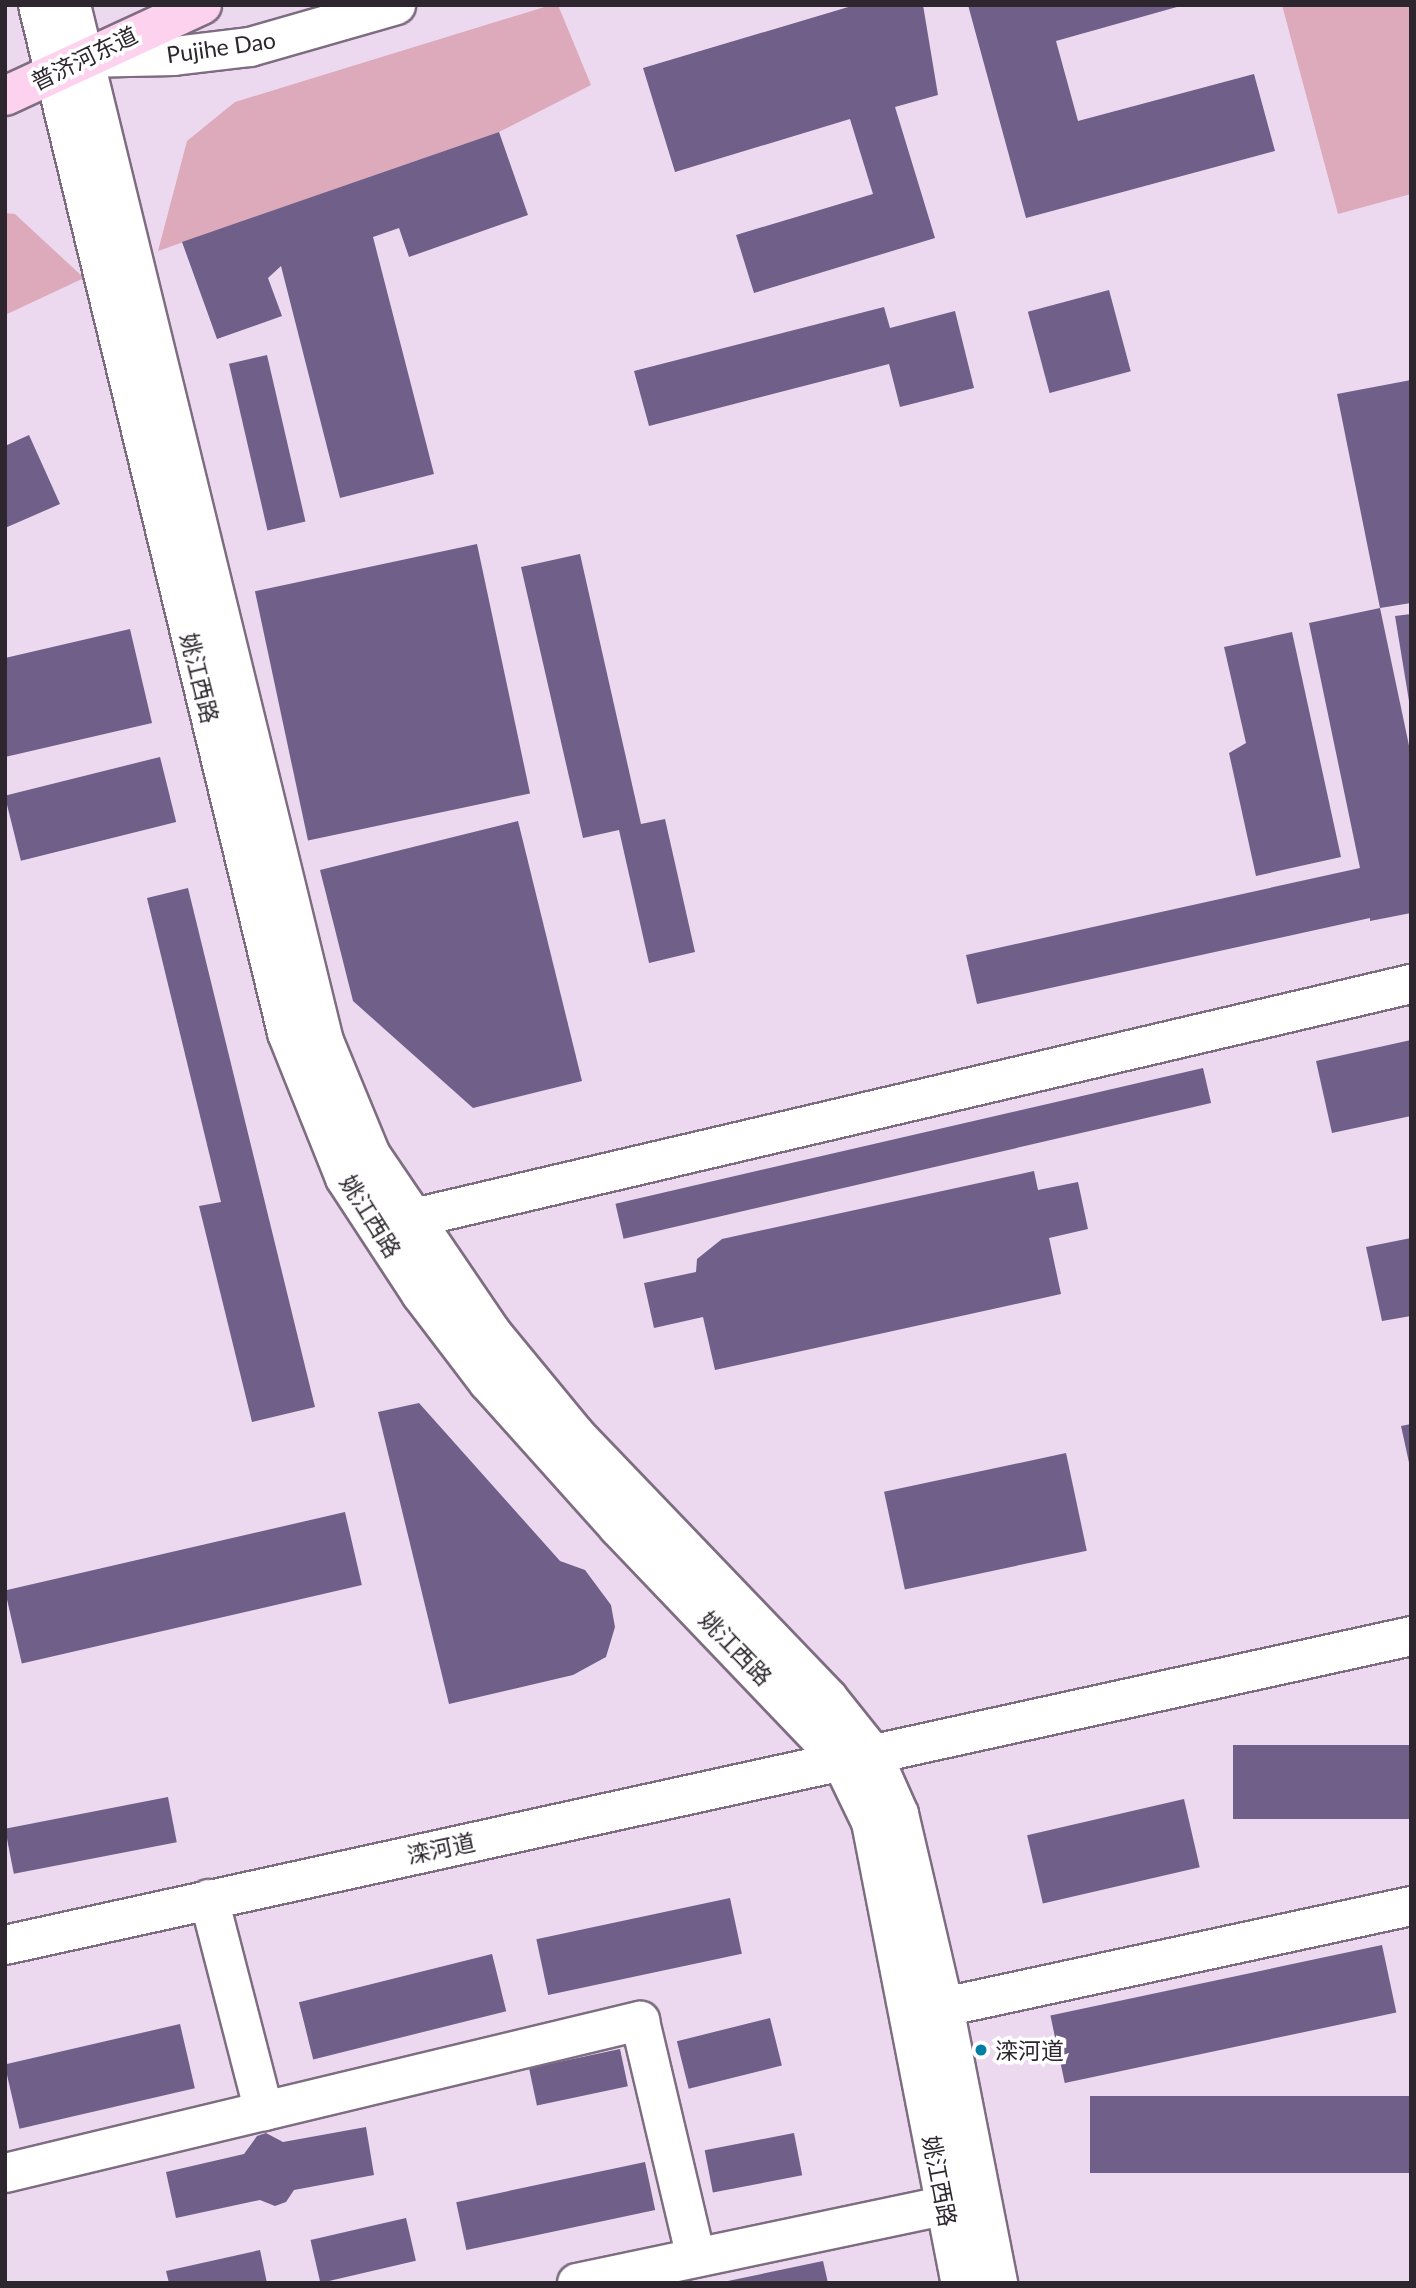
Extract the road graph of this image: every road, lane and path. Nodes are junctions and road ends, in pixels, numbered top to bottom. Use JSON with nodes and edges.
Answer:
{"nodes":[{"id":1,"x":37,"y":5,"type":"edge"},
{"id":2,"x":71,"y":5,"type":"edge"},
{"id":3,"x":202,"y":5,"type":"edge"},
{"id":4,"x":396,"y":5,"type":"edge"},
{"id":5,"x":68,"y":66,"type":"junction"},
{"id":6,"x":5,"y":96,"type":"edge"},
{"id":7,"x":1411,"y":984,"type":"edge"},
{"id":8,"x":414,"y":1218,"type":"junction"},
{"id":9,"x":1411,"y":1636,"type":"edge"},
{"id":10,"x":857,"y":1756,"type":"junction"},
{"id":11,"x":209,"y":1899,"type":"junction"},
{"id":12,"x":1411,"y":1906,"type":"edge"},
{"id":13,"x":5,"y":1945,"type":"edge"},
{"id":14,"x":944,"y":2007,"type":"junction"},
{"id":15,"x":264,"y":2111,"type":"junction"},
{"id":16,"x":5,"y":2173,"type":"edge"},
{"id":17,"x":962,"y":2202,"type":"junction"},
{"id":18,"x":696,"y":2257,"type":"junction"},
{"id":19,"x":577,"y":2283,"type":"edge"},
{"id":20,"x":961,"y":2283,"type":"edge"},
{"id":21,"x":998,"y":2283,"type":"edge"}],
"edges":[{"from":1,"to":5,"type":"street","name":"姚江西路"},
{"from":2,"to":5,"type":"street"},
{"from":3,"to":5,"type":"main road","name":"普济河东道"},
{"from":4,"to":5,"type":"street","name":"Pujihe Dao"},
{"from":5,"to":6,"type":"main road","name":"普济河东道"},
{"from":5,"to":8,"type":"street","name":"姚江西路"},
{"from":5,"to":10,"type":"street","name":"姚江西路"},
{"from":7,"to":8,"type":"street"},
{"from":8,"to":10,"type":"street","name":"姚江西路"},
{"from":9,"to":10,"type":"street","name":"滦河道"},
{"from":10,"to":11,"type":"street","name":"滦河道"},
{"from":10,"to":14,"type":"street","name":"姚江西路"},
{"from":10,"to":17,"type":"street","name":"姚江西路"},
{"from":11,"to":13,"type":"street","name":"滦河道"},
{"from":11,"to":15,"type":"street"},
{"from":12,"to":14,"type":"street"},
{"from":14,"to":17,"type":"street","name":"姚江西路"},
{"from":15,"to":16,"type":"street"},
{"from":15,"to":18,"type":"street"},
{"from":17,"to":18,"type":"street"},
{"from":17,"to":20,"type":"street","name":"姚江西路"},
{"from":17,"to":21,"type":"street","name":"姚江西路"},
{"from":18,"to":19,"type":"street"}]}
